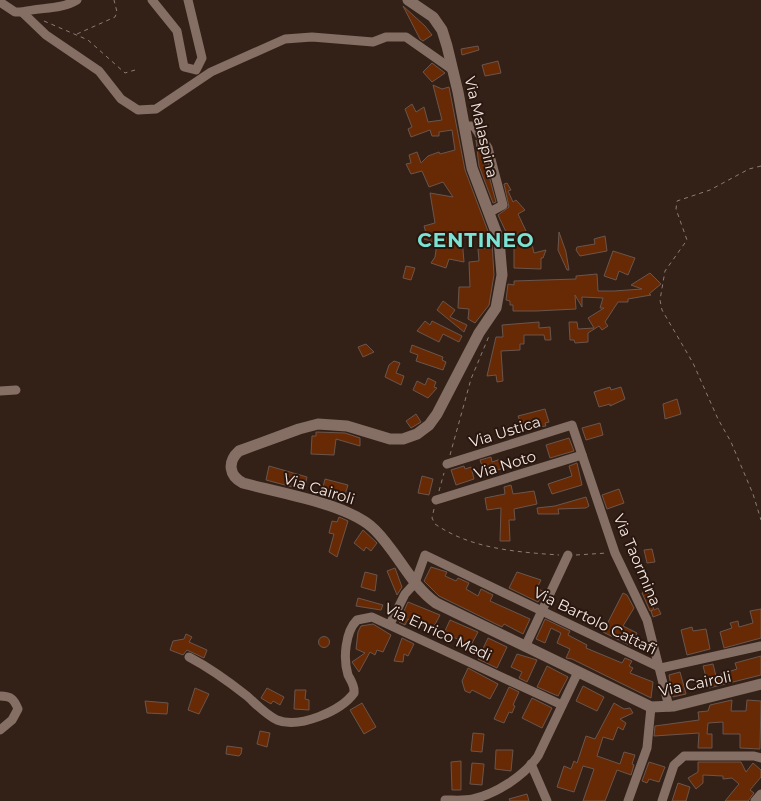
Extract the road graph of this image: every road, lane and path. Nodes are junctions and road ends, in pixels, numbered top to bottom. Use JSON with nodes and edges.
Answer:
{"nodes":[{"id":1,"x":77,"y":0,"type":"edge"},
{"id":2,"x":114,"y":0,"type":"edge"},
{"id":3,"x":152,"y":0,"type":"edge"},
{"id":4,"x":188,"y":0,"type":"edge"},
{"id":5,"x":408,"y":0,"type":"edge"},
{"id":6,"x":0,"y":2,"type":"edge"},
{"id":7,"x":22,"y":12,"type":"junction"},
{"id":8,"x":43,"y":21,"type":"dead end"},
{"id":9,"x":76,"y":34,"type":"junction"},
{"id":10,"x":136,"y":70,"type":"dead end"},
{"id":11,"x":453,"y":70,"type":"junction"},
{"id":12,"x":465,"y":126,"type":"junction"},
{"id":13,"x":761,"y":166,"type":"edge"},
{"id":14,"x":490,"y":212,"type":"junction"},
{"id":15,"x":502,"y":275,"type":"joint"},
{"id":16,"x":16,"y":390,"type":"dead end"},
{"id":17,"x":0,"y":391,"type":"edge"},
{"id":18,"x":572,"y":425,"type":"joint"},
{"id":19,"x":582,"y":456,"type":"junction"},
{"id":20,"x":447,"y":464,"type":"dead end"},
{"id":21,"x":436,"y":500,"type":"dead end"},
{"id":22,"x":761,"y":520,"type":"edge"},
{"id":23,"x":568,"y":555,"type":"dead end"},
{"id":24,"x":415,"y":583,"type":"junction"},
{"id":25,"x":542,"y":611,"type":"junction"},
{"id":26,"x":390,"y":624,"type":"junction"},
{"id":27,"x":761,"y":646,"type":"edge"},
{"id":28,"x":525,"y":647,"type":"junction"},
{"id":29,"x":189,"y":657,"type":"dead end"},
{"id":30,"x":661,"y":668,"type":"junction"},
{"id":31,"x":578,"y":672,"type":"junction"},
{"id":32,"x":761,"y":684,"type":"edge"},
{"id":33,"x":0,"y":696,"type":"edge"},
{"id":34,"x":562,"y":705,"type":"junction"},
{"id":35,"x":651,"y":707,"type":"junction"},
{"id":36,"x":669,"y":707,"type":"junction"},
{"id":37,"x":0,"y":730,"type":"edge"},
{"id":38,"x":761,"y":758,"type":"edge"},
{"id":39,"x":531,"y":764,"type":"junction"},
{"id":40,"x":761,"y":794,"type":"edge"},
{"id":41,"x":445,"y":800,"type":"edge"},
{"id":42,"x":546,"y":801,"type":"edge"},
{"id":43,"x":628,"y":801,"type":"edge"},
{"id":44,"x":662,"y":801,"type":"edge"},
{"id":45,"x":755,"y":801,"type":"edge"}],
"edges":[{"from":1,"to":7,"type":"street"},
{"from":2,"to":9,"type":"path"},
{"from":3,"to":4,"type":"street"},
{"from":5,"to":11,"type":"street","name":"Via Malaspina"},
{"from":6,"to":7,"type":"street"},
{"from":7,"to":11,"type":"street"},
{"from":8,"to":9,"type":"path"},
{"from":9,"to":10,"type":"path"},
{"from":11,"to":12,"type":"street","name":"Via Malaspina"},
{"from":12,"to":14,"type":"street","name":"Via Malaspina"},
{"from":12,"to":14,"type":"street"},
{"from":13,"to":22,"type":"path"},
{"from":14,"to":15,"type":"street","name":"Via Malaspina"},
{"from":15,"to":24,"type":"street","name":"Via Cairoli"},
{"from":16,"to":17,"type":"street"},
{"from":18,"to":19,"type":"street","name":"Via Taormina"},
{"from":18,"to":20,"type":"street","name":"Via Ustica"},
{"from":19,"to":21,"type":"street","name":"Via Noto"},
{"from":19,"to":30,"type":"street","name":"Via Taormina"},
{"from":23,"to":25,"type":"street"},
{"from":24,"to":25,"type":"street","name":"Via Bartolo Cattafi"},
{"from":24,"to":26,"type":"street"},
{"from":24,"to":28,"type":"street","name":"Via Cairoli"},
{"from":25,"to":28,"type":"street"},
{"from":25,"to":30,"type":"street","name":"Via Bartolo Cattafi"},
{"from":26,"to":29,"type":"street","name":"Via Enrico Medi"},
{"from":26,"to":34,"type":"street","name":"Via Enrico Medi"},
{"from":27,"to":30,"type":"street","name":"Via Bartolo Cattafi"},
{"from":28,"to":31,"type":"street","name":"Via Cairoli"},
{"from":30,"to":36,"type":"street","name":"Via Taormina"},
{"from":31,"to":34,"type":"street"},
{"from":31,"to":35,"type":"street","name":"Via Cairoli"},
{"from":32,"to":36,"type":"street","name":"Via Cairoli"},
{"from":33,"to":37,"type":"street"},
{"from":34,"to":39,"type":"street"},
{"from":35,"to":36,"type":"street","name":"Via Cairoli"},
{"from":35,"to":43,"type":"street"},
{"from":38,"to":44,"type":"street"},
{"from":39,"to":41,"type":"street"},
{"from":39,"to":42,"type":"street"},
{"from":40,"to":45,"type":"street"}]}
